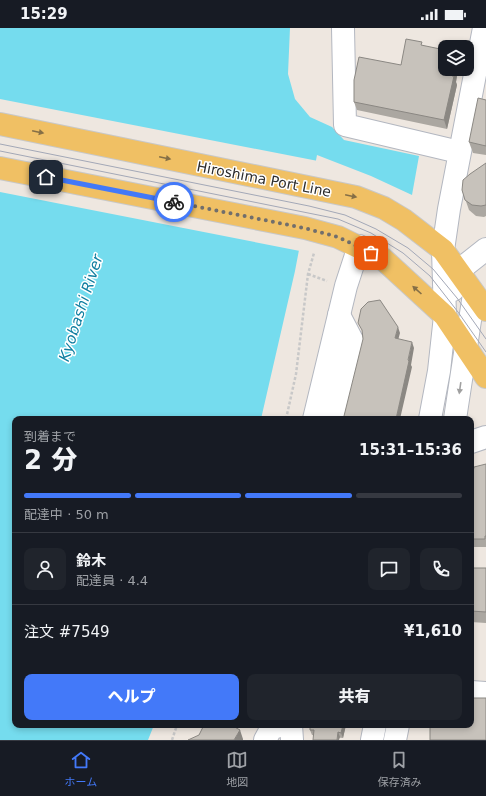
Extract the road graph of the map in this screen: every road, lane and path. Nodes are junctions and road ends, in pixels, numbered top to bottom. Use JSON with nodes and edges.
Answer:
{"nodes":[{"id":1,"x":343,"y":28,"type":"edge"},
{"id":2,"x":484,"y":28,"type":"edge"},
{"id":3,"x":0,"y":124,"type":"edge"},
{"id":4,"x":459,"y":152,"type":"junction"},
{"id":5,"x":0,"y":168,"type":"edge"},
{"id":6,"x":359,"y":246,"type":"junction"},
{"id":7,"x":486,"y":249,"type":"edge"},
{"id":8,"x":443,"y":250,"type":"junction"},
{"id":9,"x":314,"y":253,"type":"dead end"},
{"id":10,"x":458,"y":271,"type":"junction"},
{"id":11,"x":308,"y":274,"type":"junction"},
{"id":12,"x":324,"y":280,"type":"dead end"},
{"id":13,"x":482,"y":296,"type":"edge"},
{"id":14,"x":339,"y":315,"type":"junction"},
{"id":15,"x":445,"y":316,"type":"junction"},
{"id":16,"x":466,"y":348,"type":"junction"},
{"id":17,"x":486,"y":377,"type":"edge"},
{"id":18,"x":287,"y":416,"type":"edge"},
{"id":19,"x":315,"y":416,"type":"edge"},
{"id":20,"x":335,"y":416,"type":"edge"},
{"id":21,"x":431,"y":416,"type":"edge"},
{"id":22,"x":455,"y":416,"type":"edge"},
{"id":23,"x":486,"y":437,"type":"edge"},
{"id":24,"x":474,"y":441,"type":"edge"},
{"id":25,"x":474,"y":692,"type":"edge"},
{"id":26,"x":486,"y":693,"type":"edge"},
{"id":27,"x":176,"y":728,"type":"edge"},
{"id":28,"x":274,"y":728,"type":"edge"},
{"id":29,"x":291,"y":728,"type":"edge"},
{"id":30,"x":374,"y":728,"type":"edge"},
{"id":31,"x":397,"y":728,"type":"edge"},
{"id":32,"x":172,"y":740,"type":"edge"},
{"id":33,"x":265,"y":740,"type":"edge"},
{"id":34,"x":292,"y":740,"type":"edge"},
{"id":35,"x":372,"y":740,"type":"edge"},
{"id":36,"x":395,"y":740,"type":"edge"}],
"edges":[{"from":1,"to":4,"type":"street"},
{"from":2,"to":4,"type":"street"},
{"from":3,"to":8,"type":"main road","name":"Hiroshima Port Line","one_way":true},
{"from":4,"to":8,"type":"street"},
{"from":5,"to":6,"type":"main road"},
{"from":6,"to":14,"type":"street"},
{"from":15,"to":6,"type":"main road","one_way":true},
{"from":7,"to":10,"type":"street"},
{"from":8,"to":10,"type":"main road","name":"Hiroshima Port Line"},
{"from":8,"to":15,"type":"street"},
{"from":9,"to":11,"type":"path"},
{"from":10,"to":13,"type":"main road","name":"Hiroshima Port Line"},
{"from":10,"to":15,"type":"street"},
{"from":11,"to":12,"type":"path"},
{"from":11,"to":18,"type":"path"},
{"from":13,"to":15,"type":"street"},
{"from":13,"to":16,"type":"street"},
{"from":14,"to":19,"type":"street"},
{"from":14,"to":20,"type":"street"},
{"from":15,"to":16,"type":"main road"},
{"from":15,"to":21,"type":"street"},
{"from":16,"to":17,"type":"main road"},
{"from":16,"to":22,"type":"street","one_way":true},
{"from":23,"to":24,"type":"street"},
{"from":25,"to":26,"type":"street"},
{"from":27,"to":32,"type":"path"},
{"from":28,"to":33,"type":"street"},
{"from":29,"to":34,"type":"street"},
{"from":30,"to":35,"type":"street"},
{"from":31,"to":36,"type":"street"}]}
